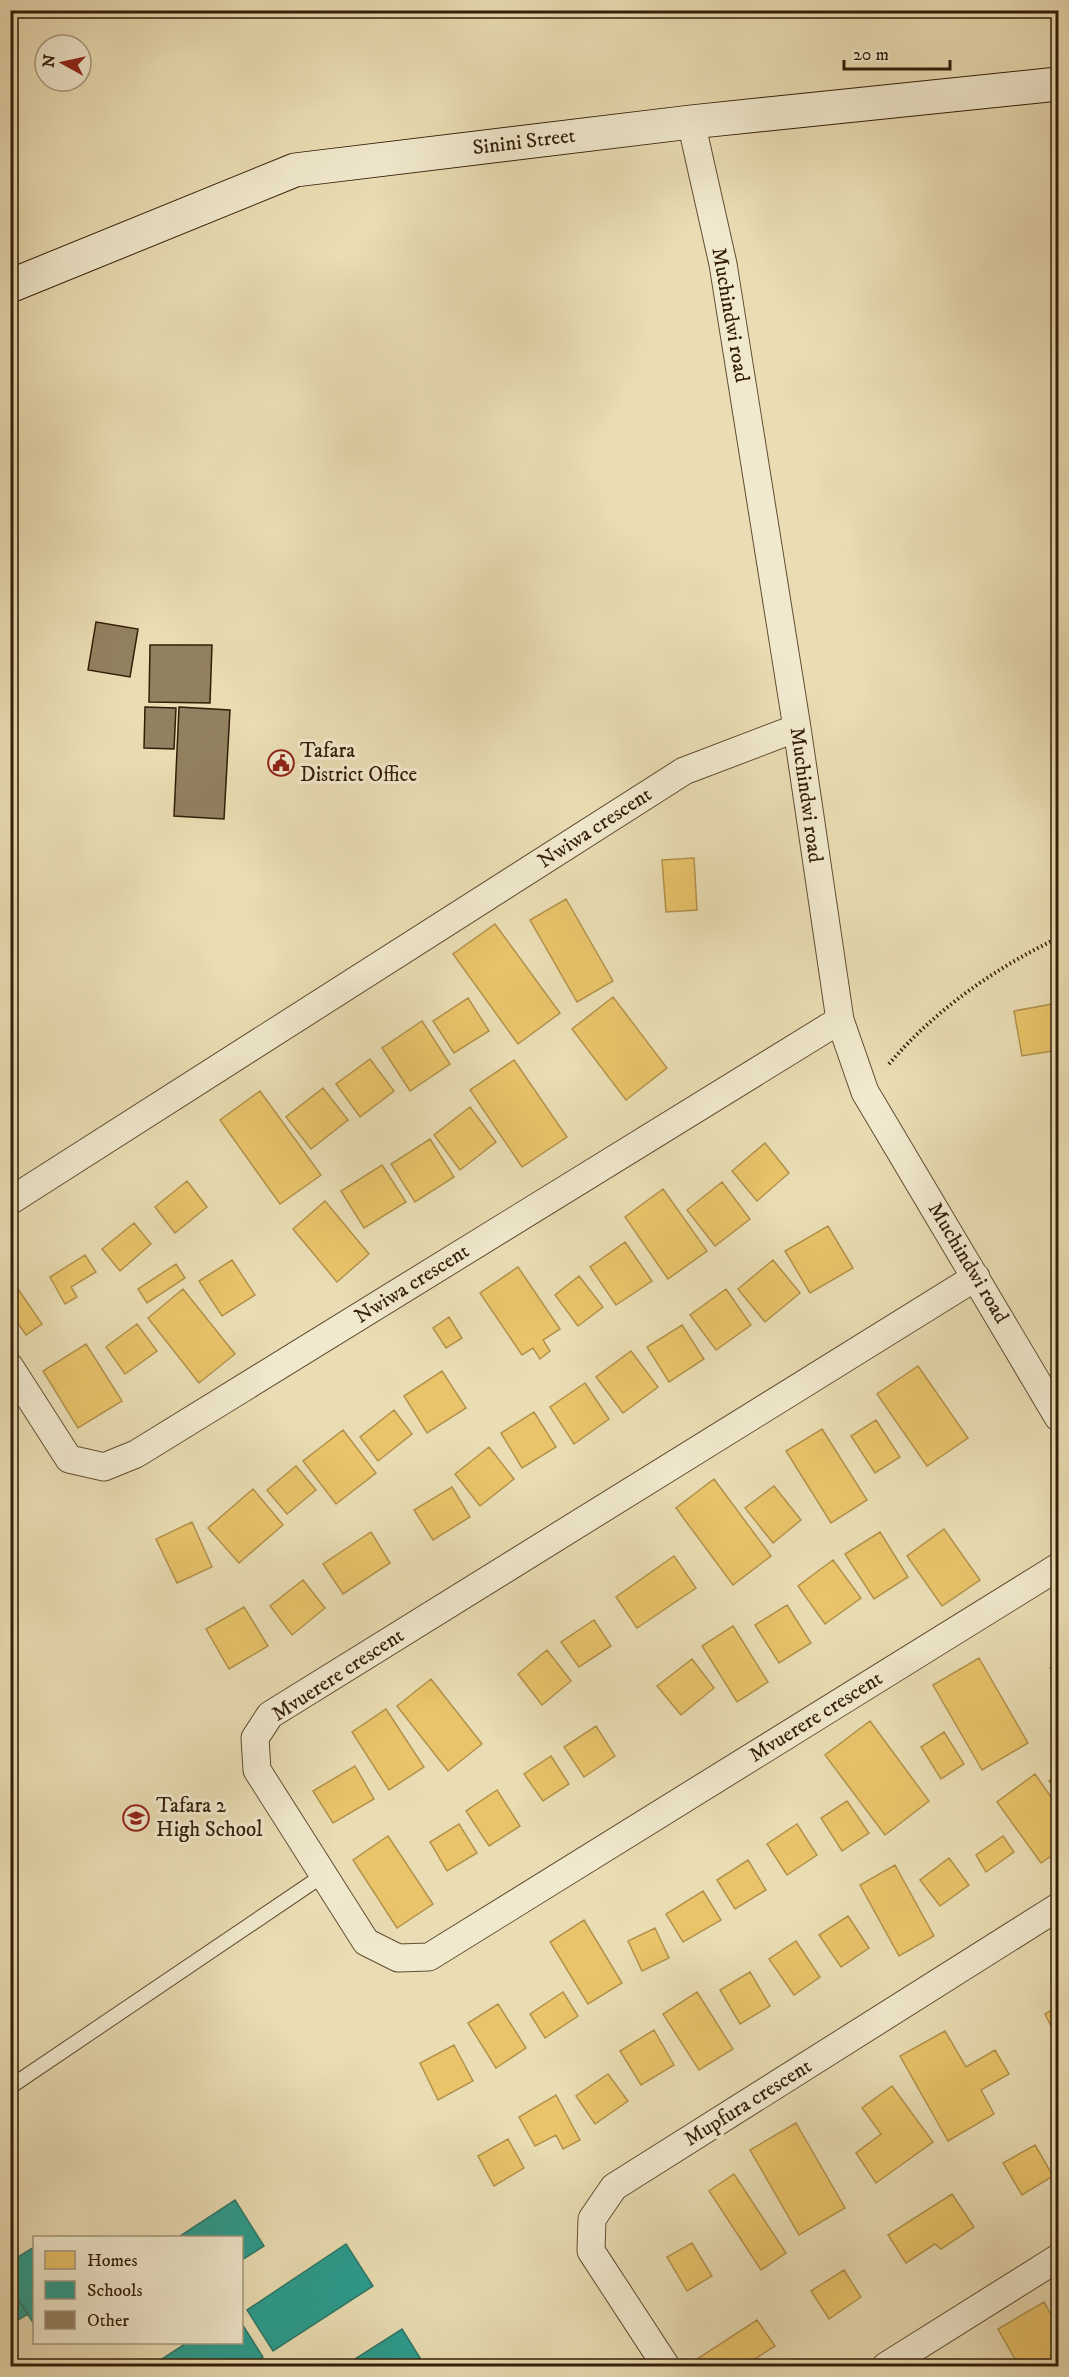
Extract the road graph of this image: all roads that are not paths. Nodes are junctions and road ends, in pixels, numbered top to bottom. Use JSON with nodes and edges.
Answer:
{"nodes":[{"id":1,"x":1059,"y":84,"type":"edge"},
{"id":2,"x":691,"y":122,"type":"junction"},
{"id":3,"x":10,"y":286,"type":"edge"},
{"id":4,"x":797,"y":728,"type":"junction"},
{"id":5,"x":840,"y":1020,"type":"junction"},
{"id":6,"x":10,"y":1201,"type":"edge"},
{"id":7,"x":976,"y":1277,"type":"junction"},
{"id":8,"x":10,"y":1367,"type":"edge"},
{"id":9,"x":1059,"y":1417,"type":"edge"},
{"id":10,"x":1059,"y":1567,"type":"edge"},
{"id":11,"x":322,"y":1876,"type":"junction"},
{"id":12,"x":1059,"y":1907,"type":"edge"},
{"id":13,"x":10,"y":2087,"type":"edge"},
{"id":14,"x":1059,"y":2258,"type":"edge"},
{"id":15,"x":666,"y":2367,"type":"edge"},
{"id":16,"x":886,"y":2367,"type":"edge"}],
"edges":[{"from":1,"to":2,"type":"street","name":"Sinini Street"},
{"from":2,"to":3,"type":"street","name":"Sinini Street"},
{"from":2,"to":4,"type":"street","name":"Muchindwi road"},
{"from":4,"to":5,"type":"street","name":"Muchindwi road"},
{"from":4,"to":6,"type":"street","name":"Nwiwa crescent"},
{"from":5,"to":7,"type":"street","name":"Muchindwi road"},
{"from":5,"to":8,"type":"street","name":"Nwiwa crescent"},
{"from":7,"to":9,"type":"street","name":"Muchindwi road"},
{"from":7,"to":11,"type":"street","name":"Mvuerere crescent"},
{"from":10,"to":11,"type":"street","name":"Mvuerere crescent"},
{"from":11,"to":13,"type":"lane"},
{"from":12,"to":15,"type":"street","name":"Mupfura crescent"},
{"from":14,"to":16,"type":"street"}]}
